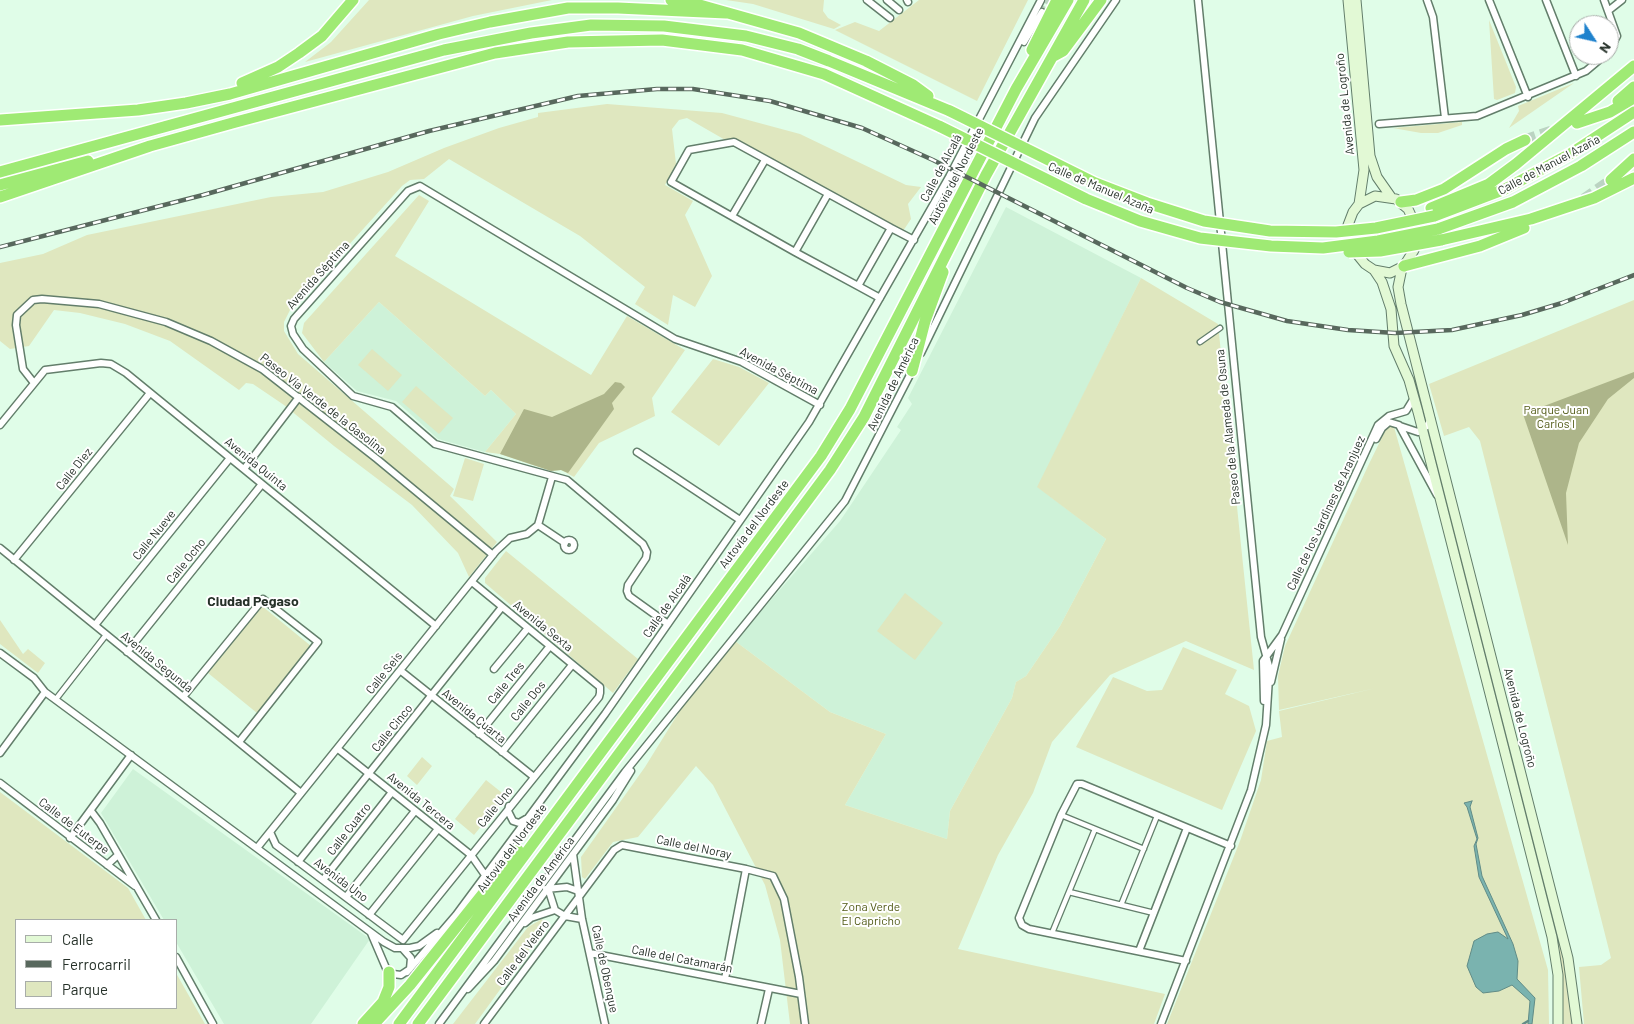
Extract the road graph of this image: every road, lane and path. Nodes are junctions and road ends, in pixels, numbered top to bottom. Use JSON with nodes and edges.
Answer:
{"nodes":[{"id":1,"x":353,"y":0,"type":"edge"},
{"id":2,"x":671,"y":0,"type":"edge"},
{"id":3,"x":867,"y":0,"type":"edge"},
{"id":4,"x":887,"y":0,"type":"edge"},
{"id":5,"x":1041,"y":0,"type":"edge"},
{"id":6,"x":1057,"y":0,"type":"edge"},
{"id":7,"x":1068,"y":0,"type":"edge"},
{"id":8,"x":1084,"y":0,"type":"edge"},
{"id":9,"x":1101,"y":0,"type":"edge"},
{"id":10,"x":1116,"y":0,"type":"edge"},
{"id":11,"x":1198,"y":0,"type":"edge"},
{"id":12,"x":1348,"y":0,"type":"edge"},
{"id":13,"x":1356,"y":0,"type":"edge"},
{"id":14,"x":1427,"y":0,"type":"edge"},
{"id":15,"x":1489,"y":0,"type":"edge"},
{"id":16,"x":1546,"y":0,"type":"edge"},
{"id":17,"x":1604,"y":0,"type":"edge"},
{"id":18,"x":1622,"y":0,"type":"edge"},
{"id":19,"x":899,"y":10,"type":"dead end"},
{"id":20,"x":1608,"y":11,"type":"junction"},
{"id":21,"x":1042,"y":12,"type":"tunnel mouth"},
{"id":22,"x":726,"y":13,"type":"junction"},
{"id":23,"x":1609,"y":15,"type":"edge"},
{"id":24,"x":890,"y":18,"type":"dead end"},
{"id":25,"x":1050,"y":58,"type":"junction"},
{"id":26,"x":1593,"y":65,"type":"edge"},
{"id":27,"x":1634,"y":66,"type":"edge"},
{"id":28,"x":1576,"y":76,"type":"junction"},
{"id":29,"x":1634,"y":87,"type":"edge"},
{"id":30,"x":1016,"y":89,"type":"junction"},
{"id":31,"x":1528,"y":97,"type":"junction"},
{"id":32,"x":1634,"y":98,"type":"edge"},
{"id":33,"x":186,"y":103,"type":"junction"},
{"id":34,"x":939,"y":105,"type":"junction"},
{"id":35,"x":986,"y":106,"type":"junction"},
{"id":36,"x":1634,"y":112,"type":"edge"},
{"id":37,"x":0,"y":113,"type":"edge"},
{"id":38,"x":59,"y":114,"type":"junction"},
{"id":39,"x":1444,"y":118,"type":"junction"},
{"id":40,"x":1591,"y":118,"type":"junction"},
{"id":41,"x":0,"y":120,"type":"edge"},
{"id":42,"x":1577,"y":123,"type":"dead end"},
{"id":43,"x":1379,"y":124,"type":"dead end"},
{"id":44,"x":1634,"y":132,"type":"edge"},
{"id":45,"x":1525,"y":140,"type":"tunnel mouth"},
{"id":46,"x":150,"y":146,"type":"junction"},
{"id":47,"x":1634,"y":159,"type":"edge"},
{"id":48,"x":765,"y":160,"type":"junction"},
{"id":49,"x":0,"y":172,"type":"edge"},
{"id":50,"x":1634,"y":178,"type":"edge"},
{"id":51,"x":1611,"y":180,"type":"tunnel mouth"},
{"id":52,"x":0,"y":185,"type":"edge"},
{"id":53,"x":828,"y":194,"type":"junction"},
{"id":54,"x":0,"y":197,"type":"edge"},
{"id":55,"x":1396,"y":199,"type":"junction"},
{"id":56,"x":1359,"y":204,"type":"junction"},
{"id":57,"x":1433,"y":212,"type":"junction"},
{"id":58,"x":732,"y":216,"type":"junction"},
{"id":59,"x":891,"y":228,"type":"junction"},
{"id":60,"x":1524,"y":228,"type":"dead end"},
{"id":61,"x":1440,"y":234,"type":"junction"},
{"id":62,"x":914,"y":240,"type":"junction"},
{"id":63,"x":950,"y":248,"type":"junction"},
{"id":64,"x":795,"y":252,"type":"junction"},
{"id":65,"x":1403,"y":267,"type":"junction"},
{"id":66,"x":1374,"y":270,"type":"junction"},
{"id":67,"x":858,"y":286,"type":"junction"},
{"id":68,"x":880,"y":298,"type":"junction"},
{"id":69,"x":1220,"y":328,"type":"dead end"},
{"id":70,"x":1200,"y":342,"type":"dead end"},
{"id":71,"x":912,"y":371,"type":"junction"},
{"id":72,"x":34,"y":383,"type":"junction"},
{"id":73,"x":150,"y":393,"type":"junction"},
{"id":74,"x":299,"y":397,"type":"junction"},
{"id":75,"x":1414,"y":398,"type":"junction"},
{"id":76,"x":820,"y":405,"type":"junction"},
{"id":77,"x":1431,"y":419,"type":"junction"},
{"id":78,"x":0,"y":425,"type":"edge"},
{"id":79,"x":1399,"y":425,"type":"junction"},
{"id":80,"x":1422,"y":430,"type":"junction"},
{"id":81,"x":638,"y":452,"type":"dead end"},
{"id":82,"x":230,"y":458,"type":"junction"},
{"id":83,"x":1364,"y":459,"type":"junction"},
{"id":84,"x":244,"y":469,"type":"junction"},
{"id":85,"x":552,"y":477,"type":"junction"},
{"id":86,"x":262,"y":484,"type":"junction"},
{"id":87,"x":1440,"y":500,"type":"junction"},
{"id":88,"x":740,"y":520,"type":"junction"},
{"id":89,"x":538,"y":525,"type":"junction"},
{"id":90,"x":565,"y":542,"type":"dead end"},
{"id":91,"x":0,"y":548,"type":"edge"},
{"id":92,"x":493,"y":555,"type":"junction"},
{"id":93,"x":14,"y":560,"type":"junction"},
{"id":94,"x":472,"y":582,"type":"junction"},
{"id":95,"x":713,"y":602,"type":"junction"},
{"id":96,"x":502,"y":608,"type":"junction"},
{"id":97,"x":668,"y":624,"type":"junction"},
{"id":98,"x":95,"y":625,"type":"junction"},
{"id":99,"x":436,"y":626,"type":"junction"},
{"id":100,"x":528,"y":628,"type":"junction"},
{"id":101,"x":106,"y":635,"type":"junction"},
{"id":102,"x":1282,"y":635,"type":"junction"},
{"id":103,"x":550,"y":646,"type":"junction"},
{"id":104,"x":128,"y":652,"type":"junction"},
{"id":105,"x":0,"y":653,"type":"edge"},
{"id":106,"x":1266,"y":657,"type":"junction"},
{"id":107,"x":572,"y":665,"type":"junction"},
{"id":108,"x":494,"y":670,"type":"dead end"},
{"id":109,"x":401,"y":671,"type":"junction"},
{"id":110,"x":600,"y":687,"type":"joint"},
{"id":111,"x":45,"y":692,"type":"junction"},
{"id":112,"x":1268,"y":694,"type":"junction"},
{"id":113,"x":431,"y":696,"type":"junction"},
{"id":114,"x":183,"y":697,"type":"junction"},
{"id":115,"x":56,"y":700,"type":"junction"},
{"id":116,"x":1267,"y":712,"type":"junction"},
{"id":117,"x":479,"y":734,"type":"junction"},
{"id":118,"x":239,"y":742,"type":"junction"},
{"id":119,"x":338,"y":749,"type":"junction"},
{"id":120,"x":644,"y":749,"type":"junction"},
{"id":121,"x":502,"y":752,"type":"junction"},
{"id":122,"x":0,"y":753,"type":"edge"},
{"id":123,"x":131,"y":755,"type":"junction"},
{"id":124,"x":369,"y":774,"type":"junction"},
{"id":125,"x":534,"y":777,"type":"junction"},
{"id":126,"x":0,"y":783,"type":"edge"},
{"id":127,"x":392,"y":792,"type":"junction"},
{"id":128,"x":301,"y":793,"type":"junction"},
{"id":129,"x":510,"y":805,"type":"junction"},
{"id":130,"x":91,"y":811,"type":"junction"},
{"id":131,"x":415,"y":811,"type":"junction"},
{"id":132,"x":1061,"y":815,"type":"junction"},
{"id":133,"x":1156,"y":816,"type":"junction"},
{"id":134,"x":527,"y":819,"type":"junction"},
{"id":135,"x":1187,"y":828,"type":"junction"},
{"id":136,"x":438,"y":829,"type":"junction"},
{"id":137,"x":1095,"y":829,"type":"junction"},
{"id":138,"x":270,"y":832,"type":"junction"},
{"id":139,"x":70,"y":838,"type":"junction"},
{"id":140,"x":1231,"y":846,"type":"junction"},
{"id":141,"x":257,"y":848,"type":"junction"},
{"id":142,"x":1144,"y":849,"type":"junction"},
{"id":143,"x":573,"y":854,"type":"junction"},
{"id":144,"x":118,"y":855,"type":"junction"},
{"id":145,"x":471,"y":855,"type":"junction"},
{"id":146,"x":298,"y":862,"type":"junction"},
{"id":147,"x":107,"y":865,"type":"junction"},
{"id":148,"x":746,"y":869,"type":"junction"},
{"id":149,"x":551,"y":872,"type":"junction"},
{"id":150,"x":486,"y":875,"type":"junction"},
{"id":151,"x":323,"y":880,"type":"junction"},
{"id":152,"x":135,"y":886,"type":"junction"},
{"id":153,"x":548,"y":888,"type":"junction"},
{"id":154,"x":1069,"y":892,"type":"junction"},
{"id":155,"x":579,"y":893,"type":"junction"},
{"id":156,"x":346,"y":897,"type":"junction"},
{"id":157,"x":1121,"y":905,"type":"junction"},
{"id":158,"x":524,"y":907,"type":"junction"},
{"id":159,"x":555,"y":910,"type":"junction"},
{"id":160,"x":1154,"y":913,"type":"junction"},
{"id":161,"x":456,"y":914,"type":"junction"},
{"id":162,"x":368,"y":915,"type":"junction"},
{"id":163,"x":565,"y":916,"type":"junction"},
{"id":164,"x":155,"y":919,"type":"edge"},
{"id":165,"x":582,"y":919,"type":"junction"},
{"id":166,"x":370,"y":931,"type":"junction"},
{"id":167,"x":515,"y":932,"type":"junction"},
{"id":168,"x":1052,"y":933,"type":"junction"},
{"id":169,"x":403,"y":940,"type":"joint"},
{"id":170,"x":399,"y":949,"type":"junction"},
{"id":171,"x":1139,"y":951,"type":"junction"},
{"id":172,"x":590,"y":953,"type":"junction"},
{"id":173,"x":178,"y":961,"type":"edge"},
{"id":174,"x":1186,"y":962,"type":"junction"},
{"id":175,"x":387,"y":968,"type":"junction"},
{"id":176,"x":407,"y":972,"type":"junction"},
{"id":177,"x":725,"y":979,"type":"junction"},
{"id":178,"x":769,"y":988,"type":"junction"},
{"id":179,"x":801,"y":994,"type":"junction"},
{"id":180,"x":436,"y":1000,"type":"junction"},
{"id":181,"x":445,"y":1014,"type":"junction"},
{"id":182,"x":213,"y":1024,"type":"edge"},
{"id":183,"x":363,"y":1024,"type":"edge"},
{"id":184,"x":374,"y":1024,"type":"edge"},
{"id":185,"x":399,"y":1024,"type":"edge"},
{"id":186,"x":418,"y":1024,"type":"edge"},
{"id":187,"x":426,"y":1024,"type":"edge"},
{"id":188,"x":439,"y":1024,"type":"edge"},
{"id":189,"x":484,"y":1024,"type":"edge"},
{"id":190,"x":605,"y":1024,"type":"edge"},
{"id":191,"x":762,"y":1024,"type":"edge"},
{"id":192,"x":805,"y":1024,"type":"edge"},
{"id":193,"x":1162,"y":1024,"type":"edge"},
{"id":194,"x":1558,"y":1024,"type":"edge"},
{"id":195,"x":1576,"y":1024,"type":"edge"}],
"edges":[{"from":1,"to":33,"type":"highway"},
{"from":2,"to":22,"type":"highway"},
{"from":3,"to":24,"type":"street"},
{"from":4,"to":19,"type":"street"},
{"from":5,"to":35,"type":"street","name":"Calle de Alcalá"},
{"from":6,"to":30,"type":"highway"},
{"from":7,"to":30,"type":"highway","name":"Autovía del Nordeste"},
{"from":8,"to":25,"type":"highway","name":"Autovía del Nordeste"},
{"from":9,"to":25,"type":"highway"},
{"from":10,"to":71,"type":"street","name":"Avenida de América"},
{"from":11,"to":106,"type":"street","name":"Paseo de la Alameda de Osuna"},
{"from":12,"to":56,"type":"main road","name":"Avenida de Logroño"},
{"from":13,"to":55,"type":"main road","name":"Avenida de Logroño"},
{"from":14,"to":39,"type":"street"},
{"from":15,"to":31,"type":"street"},
{"from":16,"to":28,"type":"street"},
{"from":17,"to":20,"type":"street"},
{"from":18,"to":20,"type":"street"},
{"from":20,"to":23,"type":"street"},
{"from":21,"to":35,"type":"street","name":"Calle de Alcalá"},
{"from":22,"to":33,"type":"highway"},
{"from":22,"to":34,"type":"highway"},
{"from":25,"to":63,"type":"highway","name":"Autovía del Nordeste"},
{"from":26,"to":28,"type":"street"},
{"from":27,"to":57,"type":"highway"},
{"from":28,"to":31,"type":"street"},
{"from":29,"to":40,"type":"highway"},
{"from":30,"to":95,"type":"highway","name":"Autovía del Nordeste"},
{"from":31,"to":39,"type":"street"},
{"from":32,"to":40,"type":"highway"},
{"from":33,"to":38,"type":"highway"},
{"from":34,"to":49,"type":"highway"},
{"from":34,"to":57,"type":"highway","name":"Calle de Manuel Azaña","bridge":true},
{"from":35,"to":62,"type":"street","name":"Calle de Alcalá"},
{"from":36,"to":57,"type":"highway","name":"Calle de Manuel Azaña"},
{"from":37,"to":38,"type":"highway"},
{"from":38,"to":41,"type":"highway"},
{"from":39,"to":43,"type":"street"},
{"from":40,"to":42,"type":"highway"},
{"from":44,"to":61,"type":"highway","name":"Calle de Manuel Azaña"},
{"from":45,"to":55,"type":"highway"},
{"from":46,"to":52,"type":"highway"},
{"from":46,"to":54,"type":"highway"},
{"from":46,"to":61,"type":"highway","name":"Calle de Manuel Azaña","bridge":true},
{"from":47,"to":51,"type":"highway"},
{"from":48,"to":53,"type":"street"},
{"from":48,"to":58,"type":"street"},
{"from":48,"to":58,"type":"street"},
{"from":50,"to":61,"type":"highway"},
{"from":53,"to":59,"type":"street"},
{"from":53,"to":64,"type":"street"},
{"from":55,"to":56,"type":"main road"},
{"from":55,"to":65,"type":"main road"},
{"from":56,"to":66,"type":"main road"},
{"from":58,"to":64,"type":"street"},
{"from":59,"to":62,"type":"street"},
{"from":59,"to":67,"type":"street"},
{"from":60,"to":65,"type":"highway"},
{"from":62,"to":68,"type":"street","name":"Calle de Alcalá"},
{"from":63,"to":71,"type":"highway"},
{"from":63,"to":180,"type":"highway","name":"Autovía del Nordeste"},
{"from":64,"to":67,"type":"street"},
{"from":65,"to":66,"type":"main road"},
{"from":65,"to":77,"type":"main road","name":"Avenida de Logroño"},
{"from":66,"to":75,"type":"main road","name":"Avenida de Logroño"},
{"from":67,"to":68,"type":"street"},
{"from":68,"to":76,"type":"street","name":"Calle de Alcalá"},
{"from":69,"to":70,"type":"street"},
{"from":71,"to":120,"type":"street","name":"Avenida de América"},
{"from":72,"to":73,"type":"street","name":"Avenida Quinta"},
{"from":72,"to":74,"type":"street","name":"Paseo Vía Verde de la Gasolina"},
{"from":72,"to":78,"type":"street"},
{"from":73,"to":82,"type":"street","name":"Avenida Quinta"},
{"from":73,"to":93,"type":"street","name":"Calle Diez"},
{"from":74,"to":84,"type":"street"},
{"from":74,"to":92,"type":"street","name":"Paseo Vía Verde de la Gasolina"},
{"from":75,"to":80,"type":"main road","name":"Avenida de Logroño"},
{"from":75,"to":83,"type":"street","name":"Calle de los Jardines de Aranjuez"},
{"from":76,"to":85,"type":"street","name":"Avenida Séptima"},
{"from":76,"to":88,"type":"street","name":"Calle de Alcalá"},
{"from":77,"to":80,"type":"street"},
{"from":77,"to":195,"type":"main road","name":"Avenida de Logroño"},
{"from":79,"to":80,"type":"street"},
{"from":79,"to":83,"type":"street"},
{"from":79,"to":87,"type":"street","name":"Avenida de Logroño"},
{"from":80,"to":87,"type":"main road","name":"Avenida de Logroño"},
{"from":81,"to":88,"type":"street"},
{"from":82,"to":84,"type":"street","name":"Avenida Quinta"},
{"from":82,"to":98,"type":"street","name":"Calle Nueve"},
{"from":83,"to":102,"type":"street","name":"Calle de los Jardines de Aranjuez"},
{"from":84,"to":86,"type":"street","name":"Avenida Quinta"},
{"from":85,"to":89,"type":"street"},
{"from":85,"to":97,"type":"street","name":"Avenida Séptima"},
{"from":86,"to":99,"type":"street","name":"Avenida Quinta"},
{"from":86,"to":104,"type":"street","name":"Calle Ocho"},
{"from":87,"to":194,"type":"main road","name":"Avenida de Logroño"},
{"from":88,"to":97,"type":"street","name":"Calle de Alcalá"},
{"from":89,"to":90,"type":"street"},
{"from":89,"to":92,"type":"street","name":"Calle Seis"},
{"from":91,"to":93,"type":"street","name":"Avenida Segunda"},
{"from":92,"to":94,"type":"street","name":"Calle Seis"},
{"from":93,"to":98,"type":"street","name":"Avenida Segunda"},
{"from":94,"to":96,"type":"street","name":"Avenida Sexta"},
{"from":94,"to":99,"type":"street","name":"Calle Seis"},
{"from":95,"to":184,"type":"highway"},
{"from":95,"to":185,"type":"highway","name":"Autovía del Nordeste"},
{"from":96,"to":100,"type":"street","name":"Avenida Sexta"},
{"from":96,"to":113,"type":"street","name":"Calle Cinco"},
{"from":97,"to":134,"type":"street","name":"Calle de Alcalá"},
{"from":98,"to":101,"type":"street","name":"Avenida Segunda"},
{"from":99,"to":109,"type":"street","name":"Calle Seis"},
{"from":100,"to":103,"type":"street","name":"Avenida Sexta"},
{"from":100,"to":108,"type":"street"},
{"from":101,"to":104,"type":"street","name":"Avenida Segunda"},
{"from":101,"to":115,"type":"street"},
{"from":102,"to":106,"type":"street","name":"Calle de los Jardines de Aranjuez"},
{"from":102,"to":112,"type":"street","name":"Calle de los Jardines de Aranjuez"},
{"from":103,"to":107,"type":"street","name":"Avenida Sexta"},
{"from":103,"to":117,"type":"street","name":"Calle Tres"},
{"from":104,"to":114,"type":"street","name":"Avenida Segunda"},
{"from":105,"to":111,"type":"street"},
{"from":106,"to":112,"type":"street","name":"Paseo de la Alameda de Osuna"},
{"from":106,"to":116,"type":"street"},
{"from":107,"to":110,"type":"street","name":"Avenida Sexta"},
{"from":107,"to":121,"type":"street","name":"Calle Dos"},
{"from":109,"to":113,"type":"street","name":"Avenida Cuarta"},
{"from":109,"to":119,"type":"street","name":"Calle Seis"},
{"from":110,"to":125,"type":"street","name":"Calle Uno"},
{"from":111,"to":115,"type":"street"},
{"from":111,"to":122,"type":"street"},
{"from":112,"to":116,"type":"street","name":"Paseo de la Alameda de Osuna"},
{"from":113,"to":117,"type":"street","name":"Avenida Cuarta"},
{"from":113,"to":124,"type":"street","name":"Calle Cinco"},
{"from":114,"to":118,"type":"street","name":"Avenida Segunda"},
{"from":114,"to":118,"type":"street"},
{"from":115,"to":123,"type":"street"},
{"from":116,"to":140,"type":"street","name":"Paseo de la Alameda de Osuna"},
{"from":117,"to":121,"type":"street","name":"Avenida Cuarta"},
{"from":118,"to":128,"type":"street","name":"Avenida Segunda"},
{"from":119,"to":124,"type":"street","name":"Avenida Tercera"},
{"from":119,"to":128,"type":"street","name":"Calle Seis"},
{"from":120,"to":143,"type":"street","name":"Avenida de América"},
{"from":120,"to":149,"type":"street","name":"Avenida de América"},
{"from":121,"to":125,"type":"street","name":"Avenida Cuarta"},
{"from":123,"to":130,"type":"street"},
{"from":123,"to":141,"type":"street"},
{"from":124,"to":127,"type":"street","name":"Avenida Tercera"},
{"from":124,"to":146,"type":"street","name":"Calle Cinco"},
{"from":125,"to":129,"type":"street","name":"Calle Uno"},
{"from":126,"to":139,"type":"street","name":"Calle de Euterpe"},
{"from":127,"to":131,"type":"street","name":"Avenida Tercera"},
{"from":127,"to":151,"type":"street","name":"Calle Cuatro"},
{"from":128,"to":138,"type":"street","name":"Calle Seis"},
{"from":129,"to":134,"type":"street"},
{"from":129,"to":145,"type":"street","name":"Calle Uno"},
{"from":130,"to":139,"type":"street"},
{"from":130,"to":144,"type":"street","name":"Calle de Euterpe"},
{"from":131,"to":136,"type":"street","name":"Avenida Tercera"},
{"from":131,"to":156,"type":"street"},
{"from":132,"to":133,"type":"street"},
{"from":132,"to":137,"type":"street"},
{"from":132,"to":168,"type":"street"},
{"from":133,"to":135,"type":"street"},
{"from":133,"to":142,"type":"street"},
{"from":134,"to":150,"type":"street","name":"Calle de Alcalá"},
{"from":135,"to":140,"type":"street"},
{"from":135,"to":160,"type":"street"},
{"from":136,"to":145,"type":"street","name":"Avenida Tercera"},
{"from":136,"to":162,"type":"street"},
{"from":137,"to":142,"type":"street"},
{"from":137,"to":154,"type":"street"},
{"from":138,"to":141,"type":"street","name":"Calle Seis"},
{"from":138,"to":146,"type":"street","name":"Avenida Uno"},
{"from":139,"to":147,"type":"street","name":"Calle de Euterpe"},
{"from":140,"to":174,"type":"street","name":"Paseo de la Alameda de Osuna"},
{"from":141,"to":166,"type":"street"},
{"from":142,"to":157,"type":"street"},
{"from":143,"to":153,"type":"street","name":"Avenida de América"},
{"from":143,"to":155,"type":"street","name":"Calle de Obenque"},
{"from":144,"to":147,"type":"street"},
{"from":144,"to":152,"type":"street","name":"Calle de Euterpe"},
{"from":145,"to":150,"type":"street","name":"Avenida Tercera"},
{"from":145,"to":169,"type":"street","name":"Calle Uno"},
{"from":146,"to":151,"type":"street","name":"Avenida Uno"},
{"from":147,"to":152,"type":"street","name":"Calle de Euterpe"},
{"from":148,"to":155,"type":"street","name":"Calle del Noray"},
{"from":148,"to":177,"type":"street","name":"Calle del Noray"},
{"from":148,"to":179,"type":"street"},
{"from":149,"to":153,"type":"street"},
{"from":149,"to":158,"type":"street","name":"Avenida de América"},
{"from":150,"to":161,"type":"street","name":"Calle de Alcalá"},
{"from":151,"to":156,"type":"street","name":"Avenida Uno"},
{"from":152,"to":164,"type":"street","name":"Calle de Euterpe"},
{"from":153,"to":155,"type":"street"},
{"from":153,"to":158,"type":"street"},
{"from":153,"to":159,"type":"street"},
{"from":153,"to":167,"type":"street","name":"Avenida de América"},
{"from":154,"to":157,"type":"street"},
{"from":154,"to":168,"type":"street"},
{"from":155,"to":163,"type":"street","name":"Calle del Velero"},
{"from":155,"to":165,"type":"street","name":"Calle de Obenque"},
{"from":156,"to":162,"type":"street","name":"Avenida Uno"},
{"from":157,"to":160,"type":"street"},
{"from":158,"to":181,"type":"street","name":"Avenida de América"},
{"from":159,"to":163,"type":"street","name":"Calle de Obenque"},
{"from":159,"to":167,"type":"street"},
{"from":160,"to":171,"type":"street"},
{"from":161,"to":170,"type":"street","name":"Calle de Alcalá"},
{"from":161,"to":176,"type":"street","name":"Calle de Alcalá"},
{"from":162,"to":169,"type":"street","name":"Avenida Uno"},
{"from":163,"to":165,"type":"street","name":"Calle de Obenque"},
{"from":163,"to":189,"type":"street","name":"Calle del Velero"},
{"from":165,"to":172,"type":"street","name":"Calle de Obenque"},
{"from":166,"to":170,"type":"street"},
{"from":166,"to":175,"type":"street"},
{"from":167,"to":181,"type":"street","name":"Avenida de América"},
{"from":168,"to":171,"type":"street"},
{"from":170,"to":175,"type":"street"},
{"from":170,"to":176,"type":"street"},
{"from":171,"to":174,"type":"street"},
{"from":172,"to":177,"type":"street","name":"Calle del Catamarán"},
{"from":172,"to":190,"type":"street","name":"Calle de Obenque"},
{"from":173,"to":182,"type":"street"},
{"from":174,"to":193,"type":"street","name":"Paseo de la Alameda de Osuna"},
{"from":175,"to":176,"type":"street"},
{"from":175,"to":183,"type":"highway"},
{"from":177,"to":178,"type":"street","name":"Calle del Catamarán"},
{"from":178,"to":179,"type":"street","name":"Calle del Catamarán"},
{"from":178,"to":191,"type":"street"},
{"from":179,"to":192,"type":"street"},
{"from":180,"to":186,"type":"highway","name":"Autovía del Nordeste"},
{"from":180,"to":187,"type":"highway"},
{"from":181,"to":188,"type":"street","name":"Avenida de América"}]}
